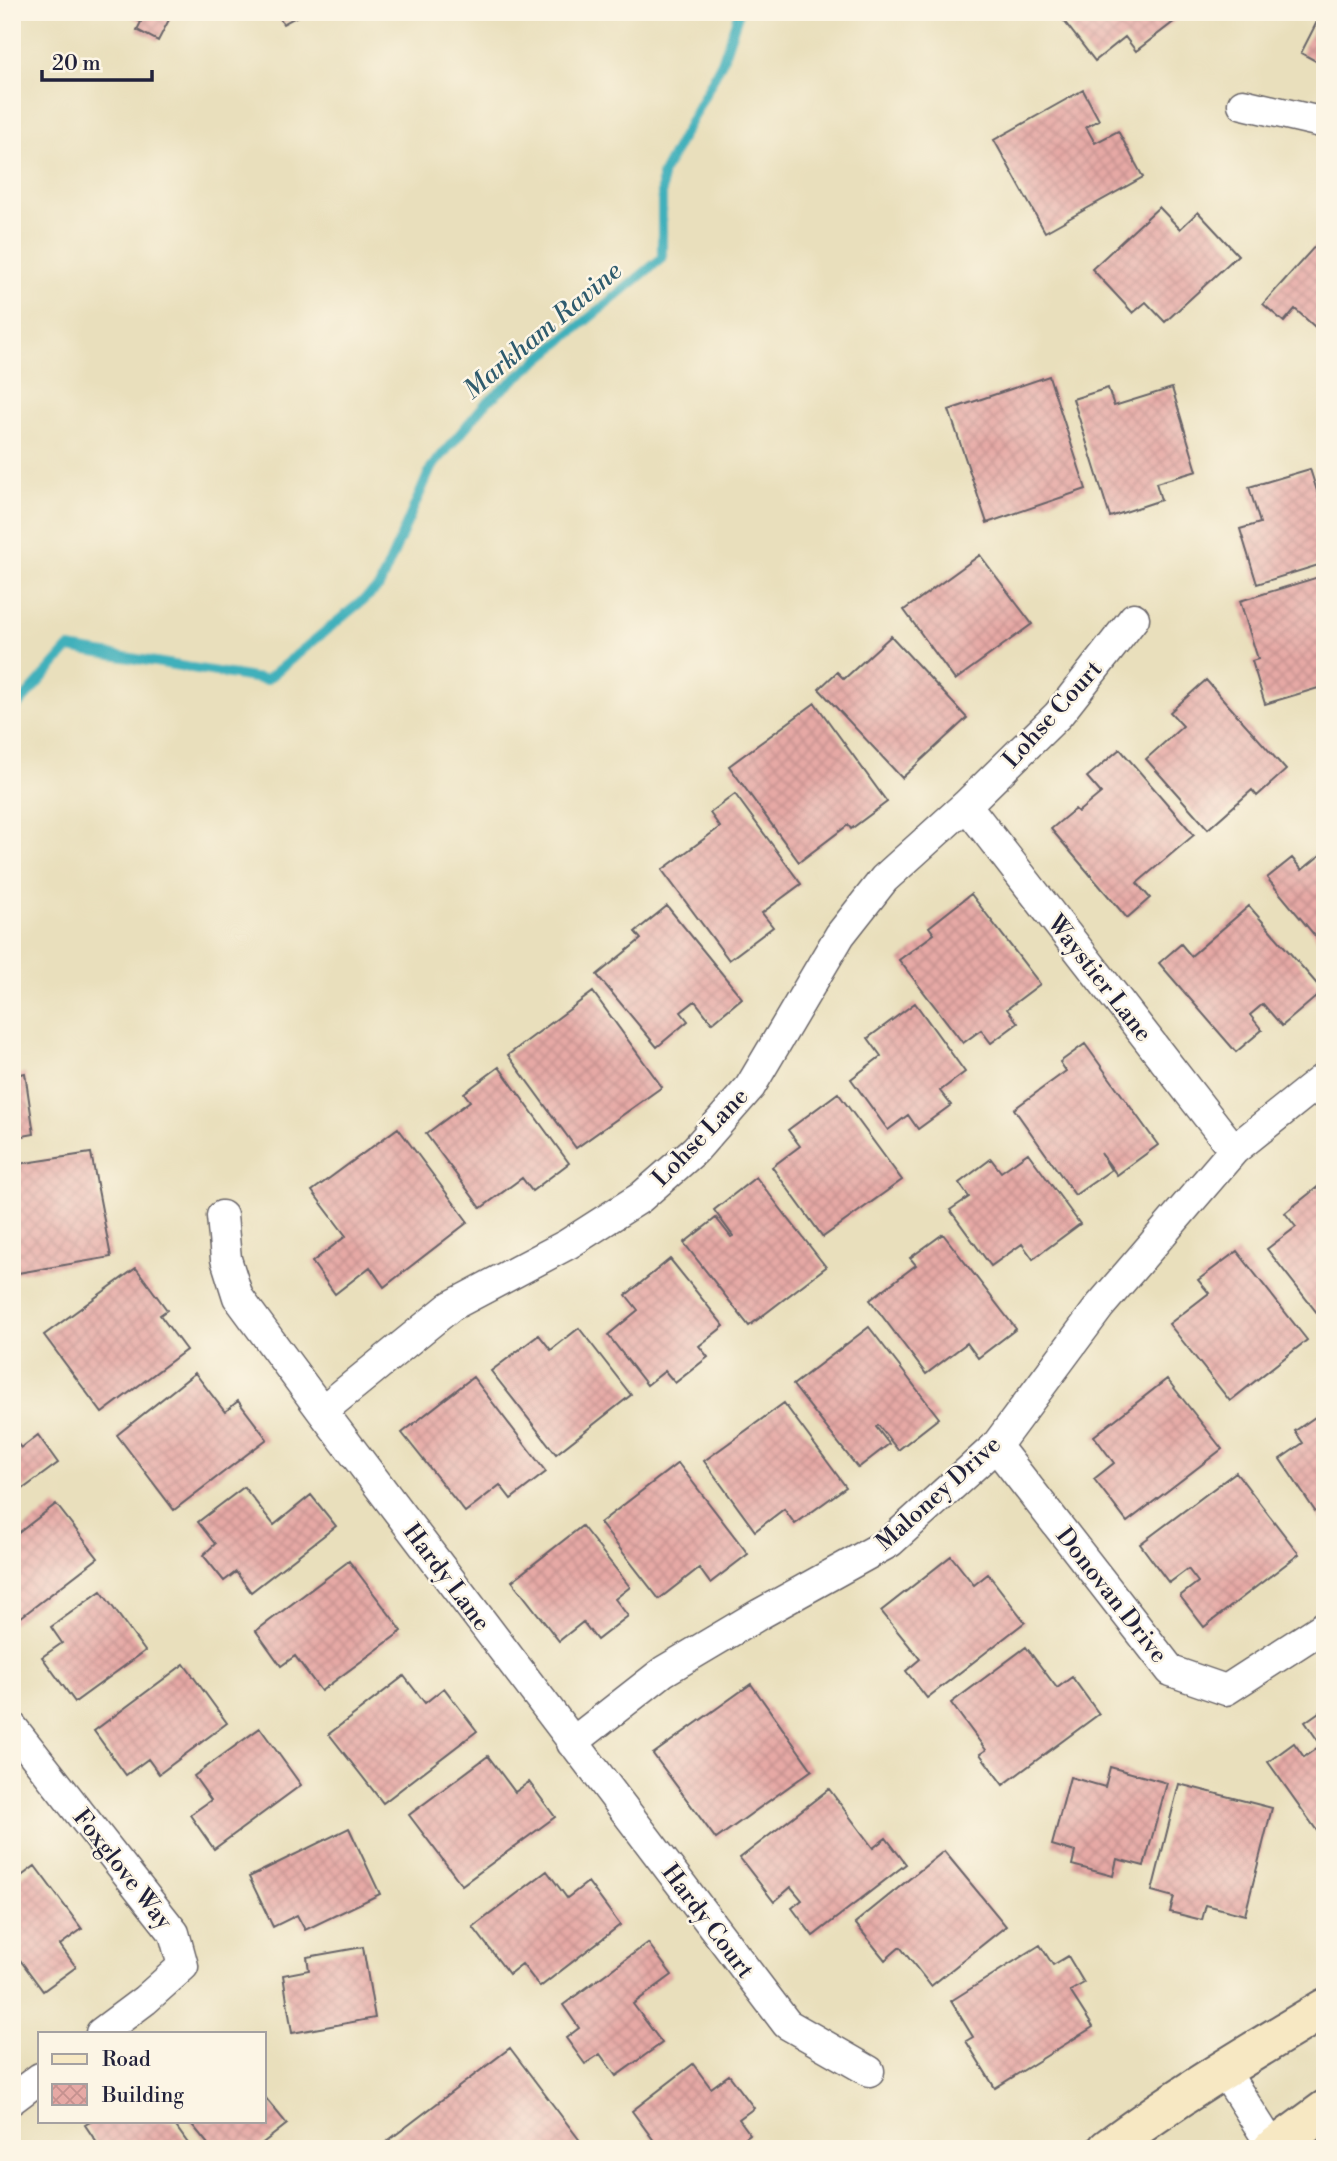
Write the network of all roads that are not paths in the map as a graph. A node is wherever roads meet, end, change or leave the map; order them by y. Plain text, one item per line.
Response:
1 (1243, 104) dead end
2 (1325, 122) edge
3 (1134, 618) dead end
4 (966, 805) junction
5 (1325, 1077) edge
6 (1234, 1150) junction
7 (222, 1216) dead end
8 (322, 1411) junction
9 (996, 1446) junction
10 (1325, 1626) edge
11 (12, 1727) edge
12 (572, 1743) junction
13 (1325, 2008) edge
14 (101, 2032) edge
15 (1223, 2069) junction
16 (869, 2071) dead end
17 (38, 2080) edge
18 (12, 2099) edge
19 (1325, 2109) edge
20 (1107, 2149) edge
21 (1273, 2149) edge

1 - 2 street
3 - 4 street, Lohse Court
4 - 6 street, Waystier Lane
4 - 8 street, Lohse Lane
5 - 6 street, Maloney Drive
6 - 9 street, Maloney Drive
7 - 8 street, Hardy Lane
8 - 12 street, Hardy Lane
9 - 10 street, Donovan Drive
9 - 12 street, Maloney Drive
11 - 14 street, Foxglove Way
12 - 16 street, Hardy Court
13 - 15 main road
15 - 20 main road
15 - 21 street
17 - 18 street
19 - 21 main road

